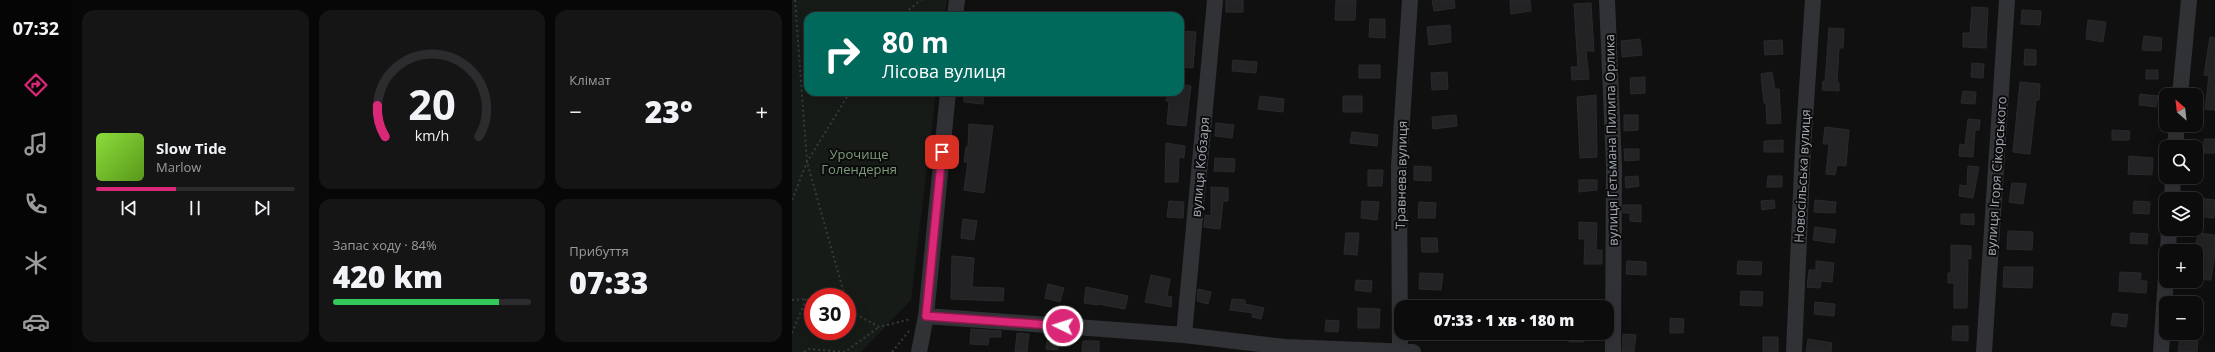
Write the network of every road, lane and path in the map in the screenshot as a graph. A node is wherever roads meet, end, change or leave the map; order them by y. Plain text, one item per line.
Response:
1 (795, 0) edge
2 (921, 0) edge
3 (957, 0) edge
4 (1215, 0) edge
5 (1410, 0) edge
6 (1607, 0) edge
7 (1813, 0) edge
8 (2007, 0) edge
9 (2189, 0) edge
10 (906, 12) edge
11 (956, 12) edge
12 (2181, 88) edge
13 (848, 96) edge
14 (948, 96) edge
15 (807, 162) junction
16 (792, 200) edge
17 (842, 288) edge
18 (2165, 288) edge
19 (804, 299) edge
20 (792, 300) edge
21 (804, 304) edge
22 (856, 314) edge
23 (926, 316) junction
24 (879, 327) junction
25 (792, 334) edge
26 (1184, 335) junction
27 (1407, 351) edge
28 (804, 352) edge
29 (920, 352) edge
30 (1613, 352) edge
31 (1794, 352) edge
32 (1984, 352) edge
33 (2160, 352) edge

1 - 15 path
2 - 10 path
3 - 11 street
4 - 26 street, вулиця Кобзаря
5 - 27 street, Травнева вулиця
6 - 30 street, вулиця Гетьмана Пилипа Орлика
7 - 31 street, Новосільська вулиця
8 - 32 street, вулиця Ігоря Сікорського
9 - 12 street
13 - 15 path
14 - 23 street
15 - 16 path
15 - 17 path
18 - 33 street
19 - 20 path
21 - 25 path
22 - 24 path
23 - 24 path
23 - 26 street
23 - 29 street
24 - 28 path
26 - 27 street

